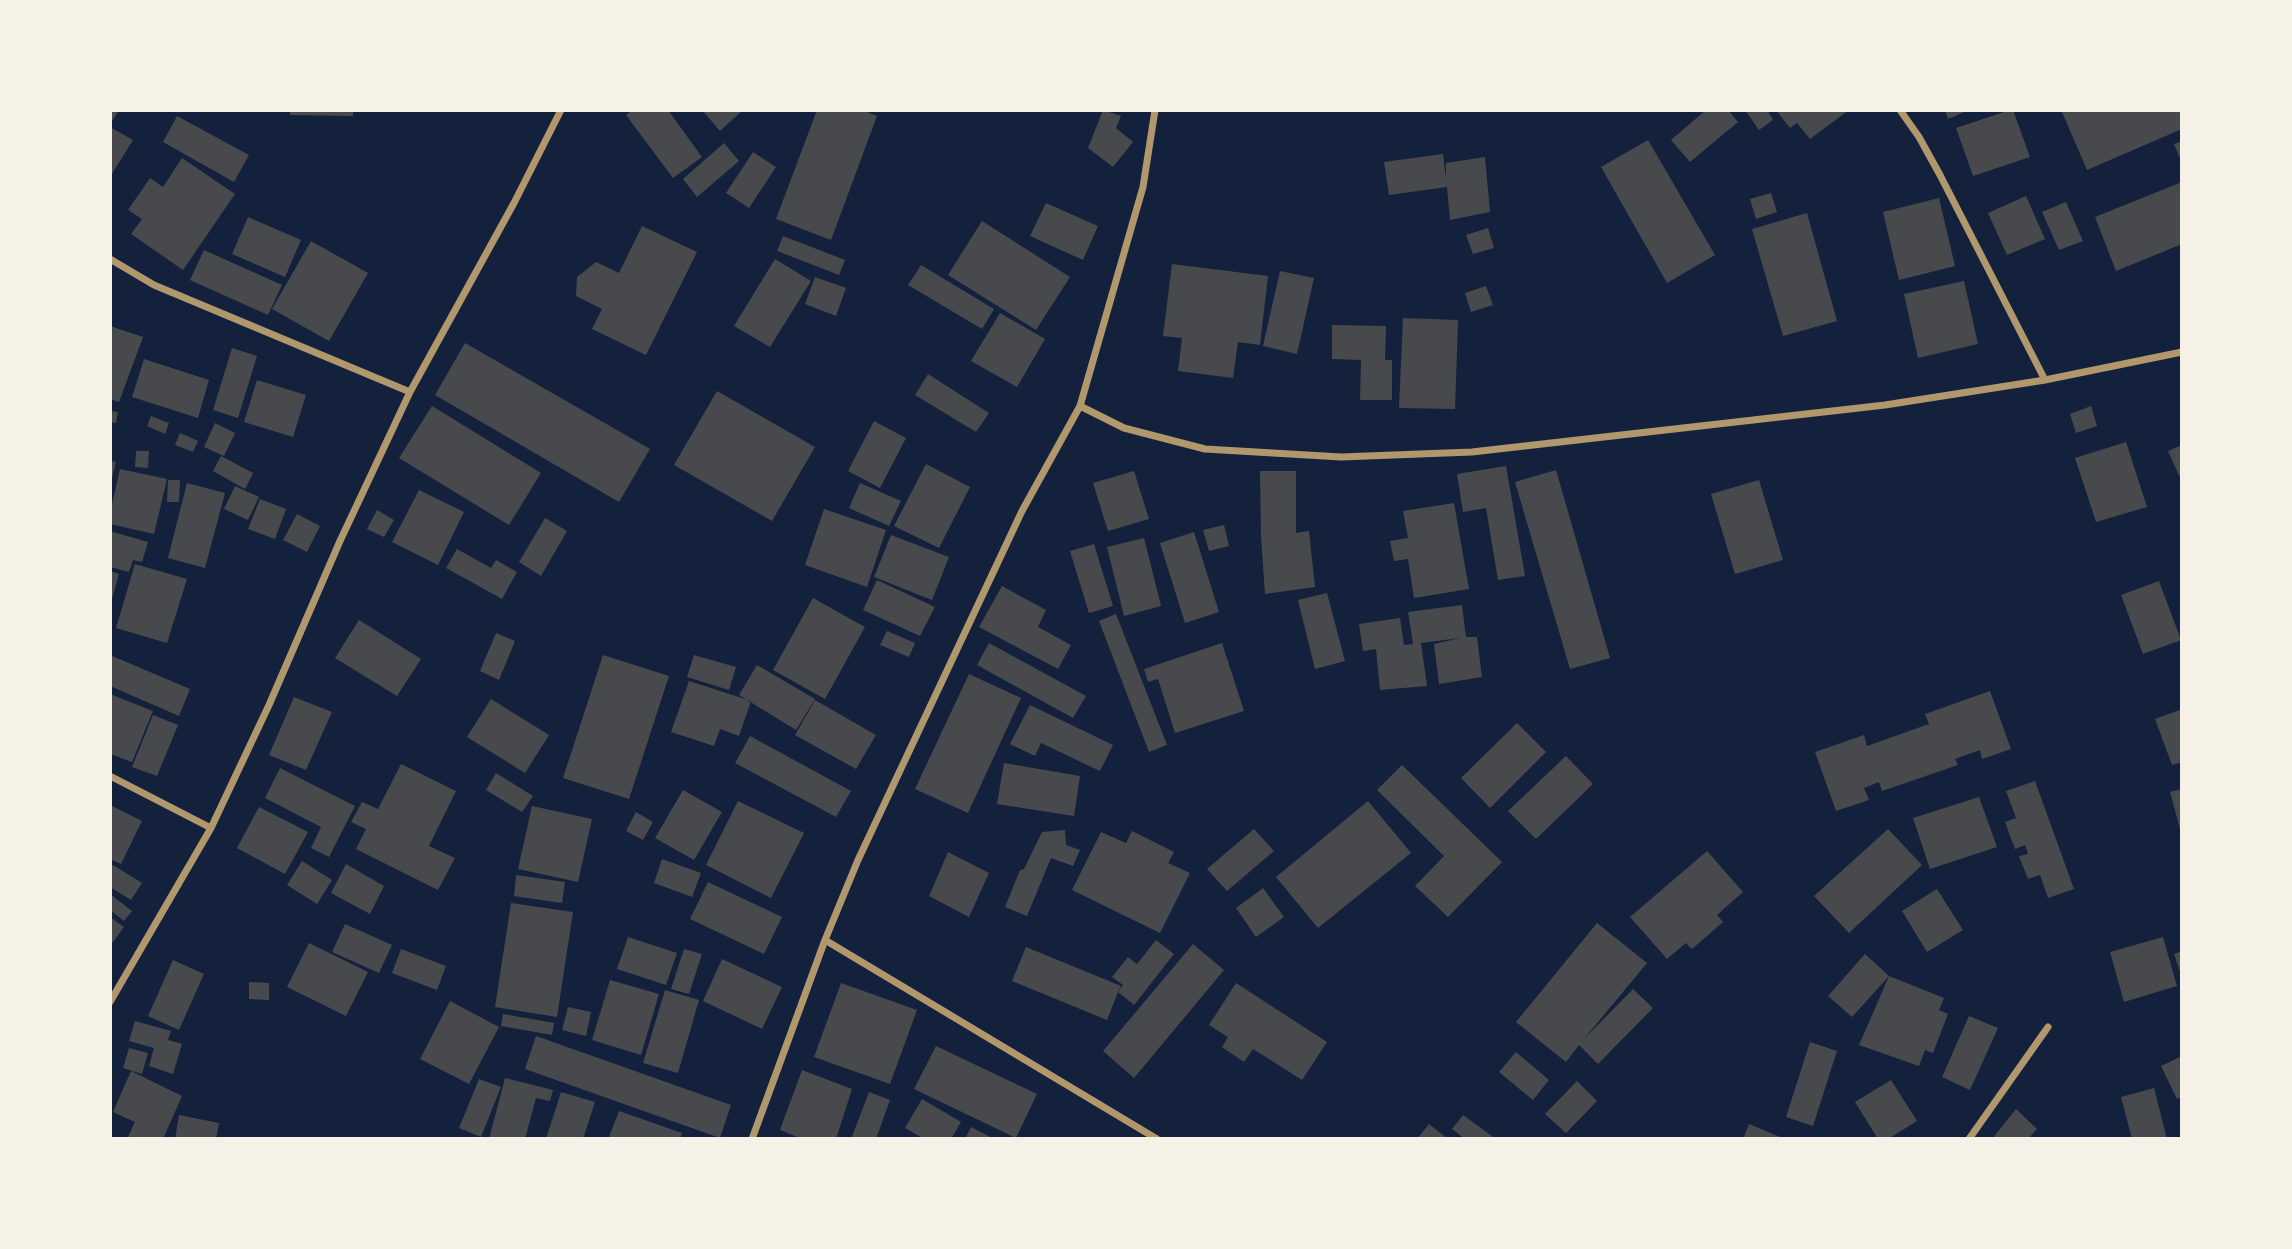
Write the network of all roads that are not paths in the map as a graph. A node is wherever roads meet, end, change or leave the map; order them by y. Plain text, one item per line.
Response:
1 (561, 110) edge
2 (1155, 110) edge
3 (1900, 110) edge
4 (110, 259) edge
5 (2182, 352) edge
6 (2045, 380) junction
7 (410, 392) junction
8 (1080, 406) junction
9 (110, 775) edge
10 (211, 828) junction
11 (825, 940) junction
12 (110, 1002) edge
13 (2048, 1027) dead end
14 (752, 1139) edge
15 (1157, 1139) edge
16 (1969, 1139) edge

1 - 7 street
2 - 8 street
3 - 6 street
4 - 7 street
5 - 6 street
6 - 8 street
7 - 10 street
8 - 11 street
9 - 10 street
10 - 12 street
11 - 14 street
11 - 15 street
13 - 16 street

